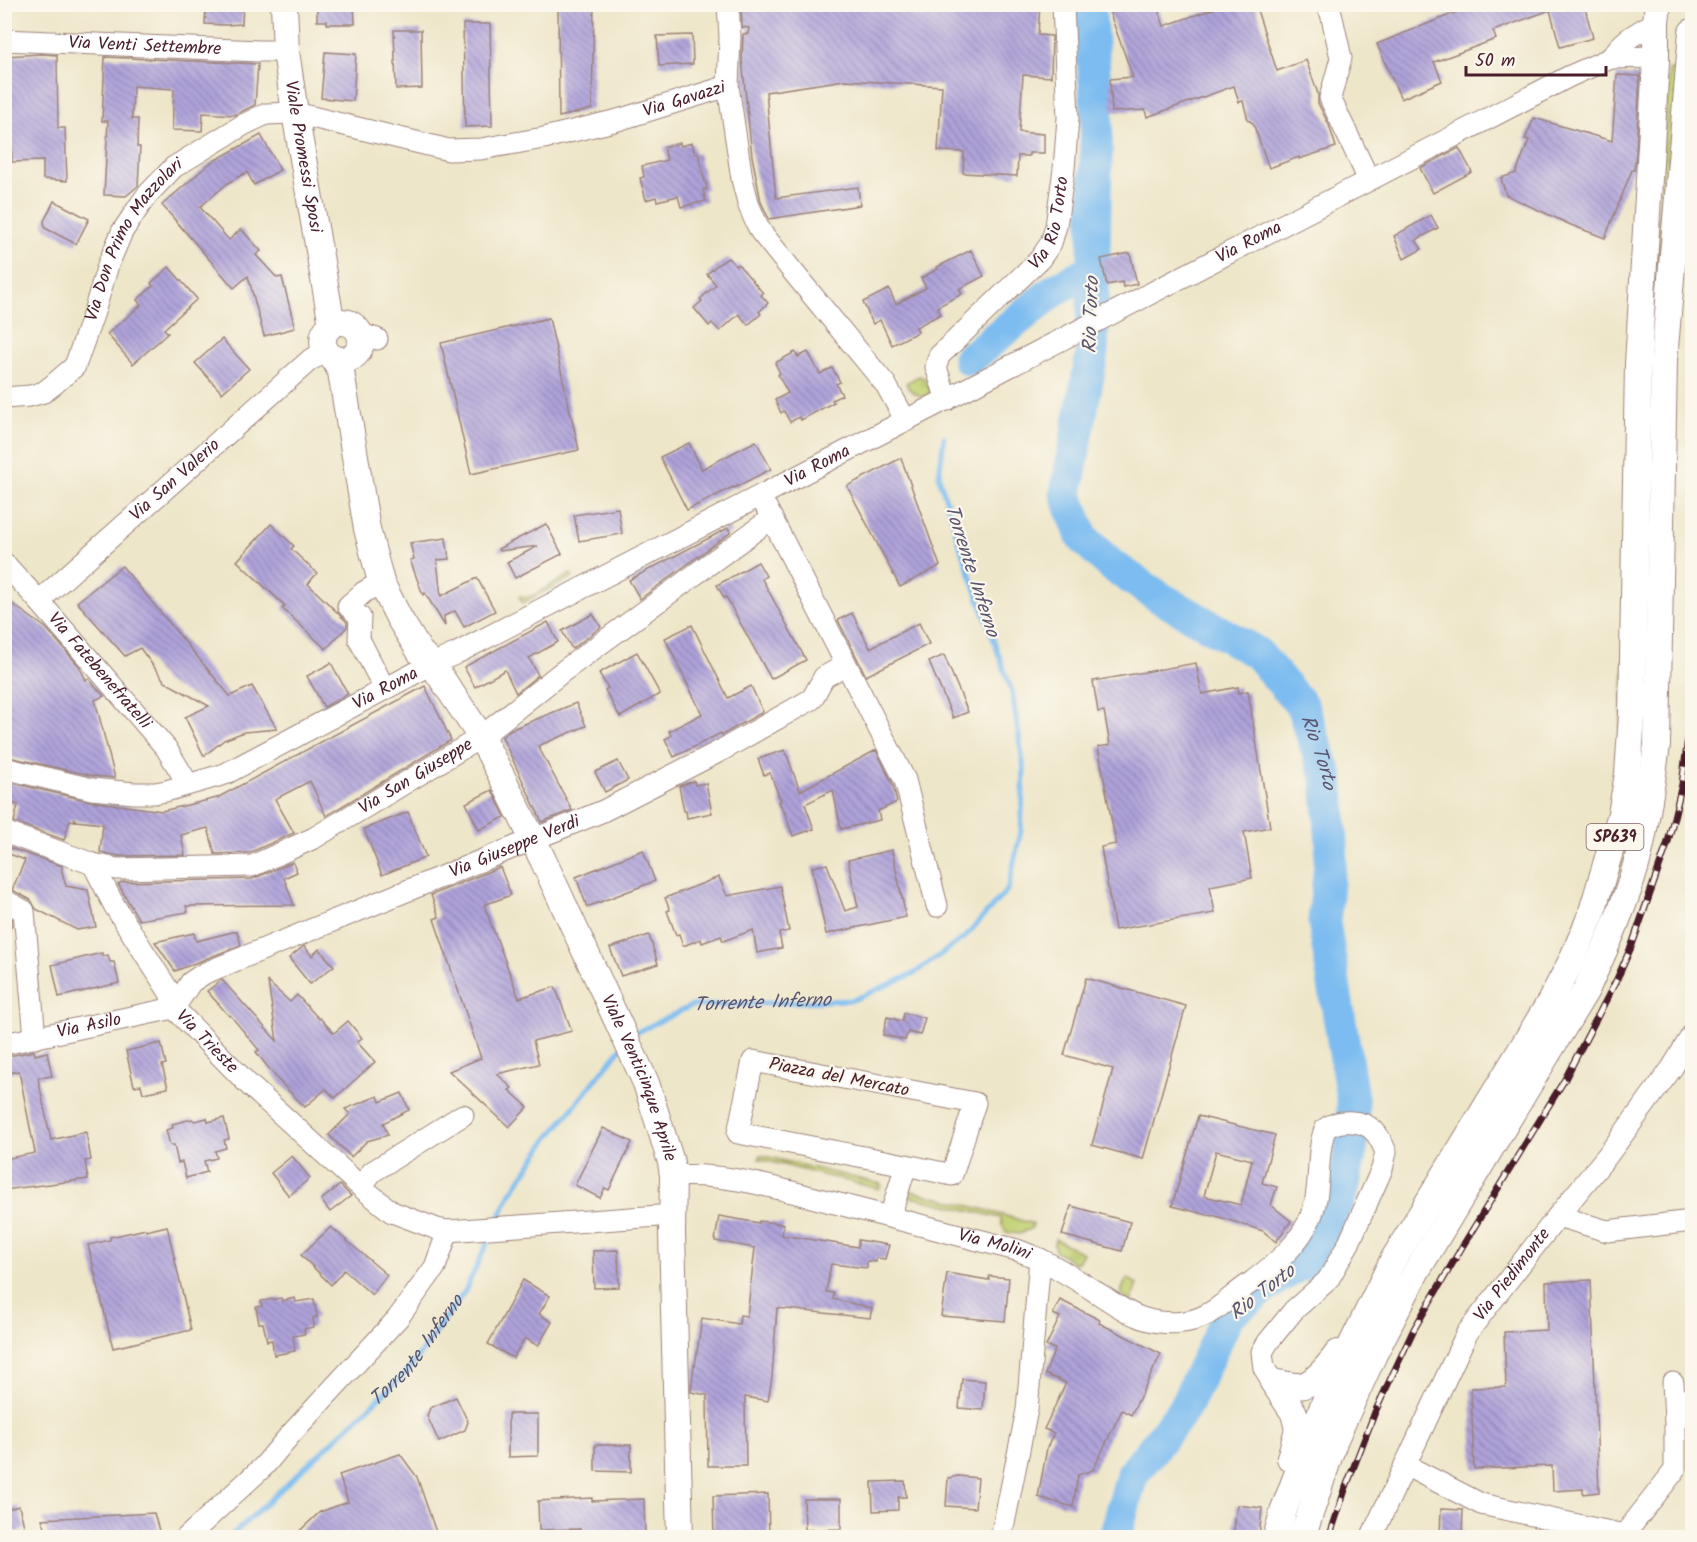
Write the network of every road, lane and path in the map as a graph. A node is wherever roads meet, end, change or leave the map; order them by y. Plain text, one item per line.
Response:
1 (284, 4) edge
2 (728, 4) edge
3 (1063, 4) edge
4 (1326, 4) edge
5 (1657, 13) edge
6 (1692, 32) edge
7 (4, 40) edge
8 (286, 51) junction
9 (1655, 57) junction
10 (1611, 58) junction
11 (1691, 60) junction
12 (728, 86) junction
13 (295, 113) junction
14 (1369, 180) junction
15 (337, 344) junction
16 (4, 398) edge
17 (947, 400) junction
18 (906, 421) junction
19 (760, 496) junction
20 (772, 518) junction
21 (4, 563) edge
22 (381, 582) junction
23 (39, 601) junction
24 (432, 664) junction
25 (846, 665) junction
26 (379, 678) dead end
27 (481, 737) junction
28 (4, 768) edge
29 (188, 784) junction
30 (4, 832) edge
31 (534, 841) junction
32 (93, 864) junction
33 (4, 900) edge
34 (937, 906) dead end
35 (174, 1008) junction
36 (1692, 1035) edge
37 (35, 1038) junction
38 (4, 1044) edge
39 (463, 1115) dead end
40 (906, 1166) junction
41 (673, 1176) junction
42 (361, 1187) junction
43 (673, 1215) junction
44 (1558, 1216) junction
45 (890, 1217) junction
46 (1692, 1221) edge
47 (457, 1231) junction
48 (1040, 1259) junction
49 (1362, 1322) junction
50 (1273, 1382) junction
51 (1673, 1383) dead end
52 (1692, 1398) edge
53 (1675, 1420) junction
54 (1405, 1466) junction
55 (1284, 1509) junction
56 (186, 1538) edge
57 (680, 1538) edge
58 (1001, 1538) edge
59 (1276, 1538) edge
60 (1302, 1538) edge
61 (1371, 1538) edge

1 - 8 main road, Viale Promessi Sposi
2 - 12 street
3 - 17 street, Via Rio Torto
4 - 14 street
5 - 9 main road, SP639
5 - 10 street, Via Roma
6 - 11 main road, SP639
7 - 8 street, Via Venti Settembre
8 - 13 main road, Viale Promessi Sposi
9 - 10 street, Via Roma
9 - 11 main road
9 - 49 main road, SP639
10 - 14 street, Via Roma
11 - 60 main road, SP639
12 - 13 street, Via Gavazzi
12 - 18 street, Via Gavazzi
13 - 15 main road, Viale Promessi Sposi
13 - 16 street, Via Don Primo Mazzolari
14 - 17 street, Via Roma
15 - 22 main road, Viale Promessi Sposi
15 - 23 street, Via San Valerio
17 - 18 street, Via Roma
18 - 19 street, Via Roma
19 - 20 street
19 - 24 street, Via Roma
20 - 25 street
20 - 27 street, Via San Giuseppe
21 - 23 street, Via Fatebenefratelli
22 - 24 main road, Viale Promessi Sposi
22 - 26 street
23 - 29 street, Via Fatebenefratelli
24 - 27 main road, Viale Venticinque Aprile
24 - 29 street, Via Roma
25 - 31 street, Via Giuseppe Verdi
25 - 34 street
27 - 31 main road, Viale Venticinque Aprile
27 - 32 street, Via San Giuseppe
28 - 29 street, Via Roma
30 - 32 street, Via San Giuseppe
31 - 35 street, Via Giuseppe Verdi
31 - 41 main road, Viale Venticinque Aprile
32 - 35 street, Via Trieste
33 - 37 street
35 - 37 street, Via Asilo
35 - 42 street, Via Trieste
36 - 44 street, Via Piedimonte
37 - 38 street, Via Asilo
39 - 42 street
40 - 40 street, Piazza del Mercato
40 - 45 street
41 - 43 main road, Viale Venticinque Aprile
41 - 45 street, Via Molini
42 - 47 street, Via Trieste
43 - 47 street
43 - 57 main road, Viale Venticinque Aprile
44 - 46 street
44 - 54 street, Via Piedimonte
45 - 48 street, Via Molini
47 - 56 street
48 - 50 street
48 - 58 street, Via Molini
49 - 50 main road
49 - 55 main road, SP639
50 - 55 main road
51 - 53 street
52 - 53 street
53 - 54 street
54 - 61 street, Via Piedimonte
55 - 59 main road, SP639

